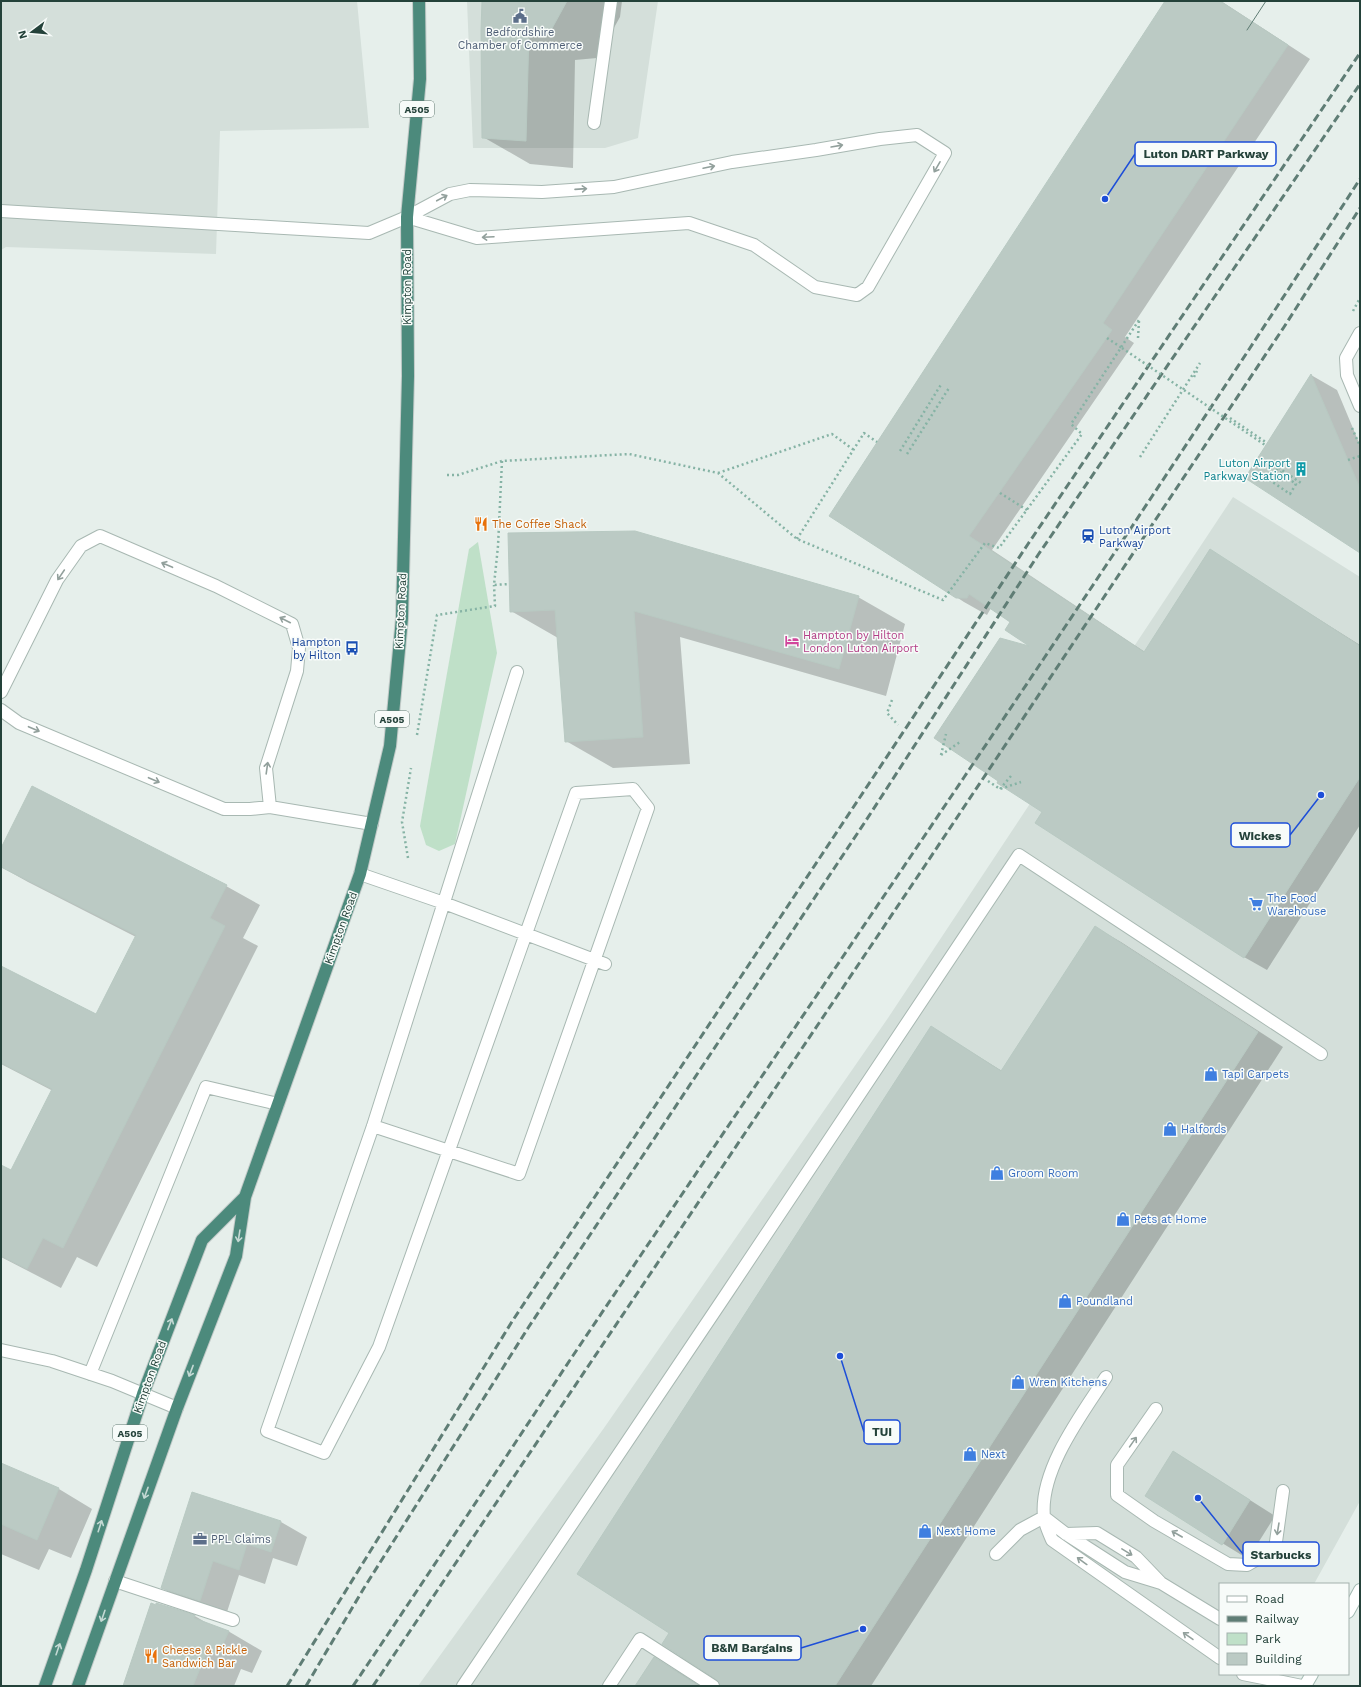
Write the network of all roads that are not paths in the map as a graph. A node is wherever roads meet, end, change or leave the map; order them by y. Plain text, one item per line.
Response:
1 (419, 1) edge
2 (611, 1) edge
3 (594, 123) dead end
4 (1, 211) edge
5 (407, 217) junction
6 (1360, 333) edge
7 (1360, 406) edge
8 (517, 672) dead end
9 (1, 692) edge
10 (1, 710) edge
11 (270, 807) junction
12 (372, 824) junction
13 (360, 874) junction
14 (444, 903) junction
15 (525, 935) junction
16 (600, 963) junction
17 (1321, 1054) dead end
18 (278, 1104) junction
19 (373, 1126) junction
20 (448, 1150) junction
21 (245, 1198) junction
22 (1, 1350) edge
23 (90, 1374) junction
24 (1106, 1377) dead end
25 (143, 1394) junction
26 (177, 1408) junction
27 (1156, 1409) dead end
28 (1283, 1490) dead end
29 (1044, 1517) junction
30 (1066, 1534) junction
31 (996, 1554) dead end
32 (115, 1581) junction
33 (1161, 1583) junction
34 (1360, 1590) edge
35 (1349, 1610) edge
36 (1219, 1618) edge
37 (233, 1620) dead end
38 (1219, 1657) edge
39 (1248, 1675) edge
40 (1293, 1675) edge
41 (1311, 1675) edge
42 (45, 1686) edge
43 (78, 1686) edge
44 (463, 1686) edge
45 (609, 1686) edge
46 (712, 1686) edge
47 (1304, 1686) edge

1 - 5 highway, Kimpton Road / A505
2 - 3 main road
4 - 5 main road
5 -> 5 main road
5 - 12 highway, Kimpton Road / A505
6 - 7 main road
8 - 14 main road
11 -> 9 main road
10 -> 11 main road
11 - 12 main road
12 - 13 highway, Kimpton Road / A505
13 - 14 main road
13 - 18 highway, Kimpton Road / A505
14 - 15 main road
14 - 19 main road
15 - 16 main road
15 - 16 main road
15 - 20 main road
16 - 20 main road
17 - 44 main road
18 - 21 highway, Kimpton Road / A505
18 - 23 main road
19 - 20 main road
19 - 20 main road
25 -> 21 highway, Kimpton Road / A505
21 -> 26 highway, Kimpton Road / A505
22 - 23 main road
23 - 25 main road
24 - 29 main road
25 - 26 main road
42 -> 25 highway, Kimpton Road / A505
26 -> 32 highway, Kimpton Road / A505
28 -> 27 main road
29 - 30 main road
29 - 31 main road
38 -> 29 main road
30 - 33 main road
30 -> 33 main road
32 - 37 main road
32 -> 43 highway, Kimpton Road / A505
33 - 36 main road
34 - 35 main road
39 - 47 main road
40 - 47 main road
41 - 47 main road
45 - 46 main road

